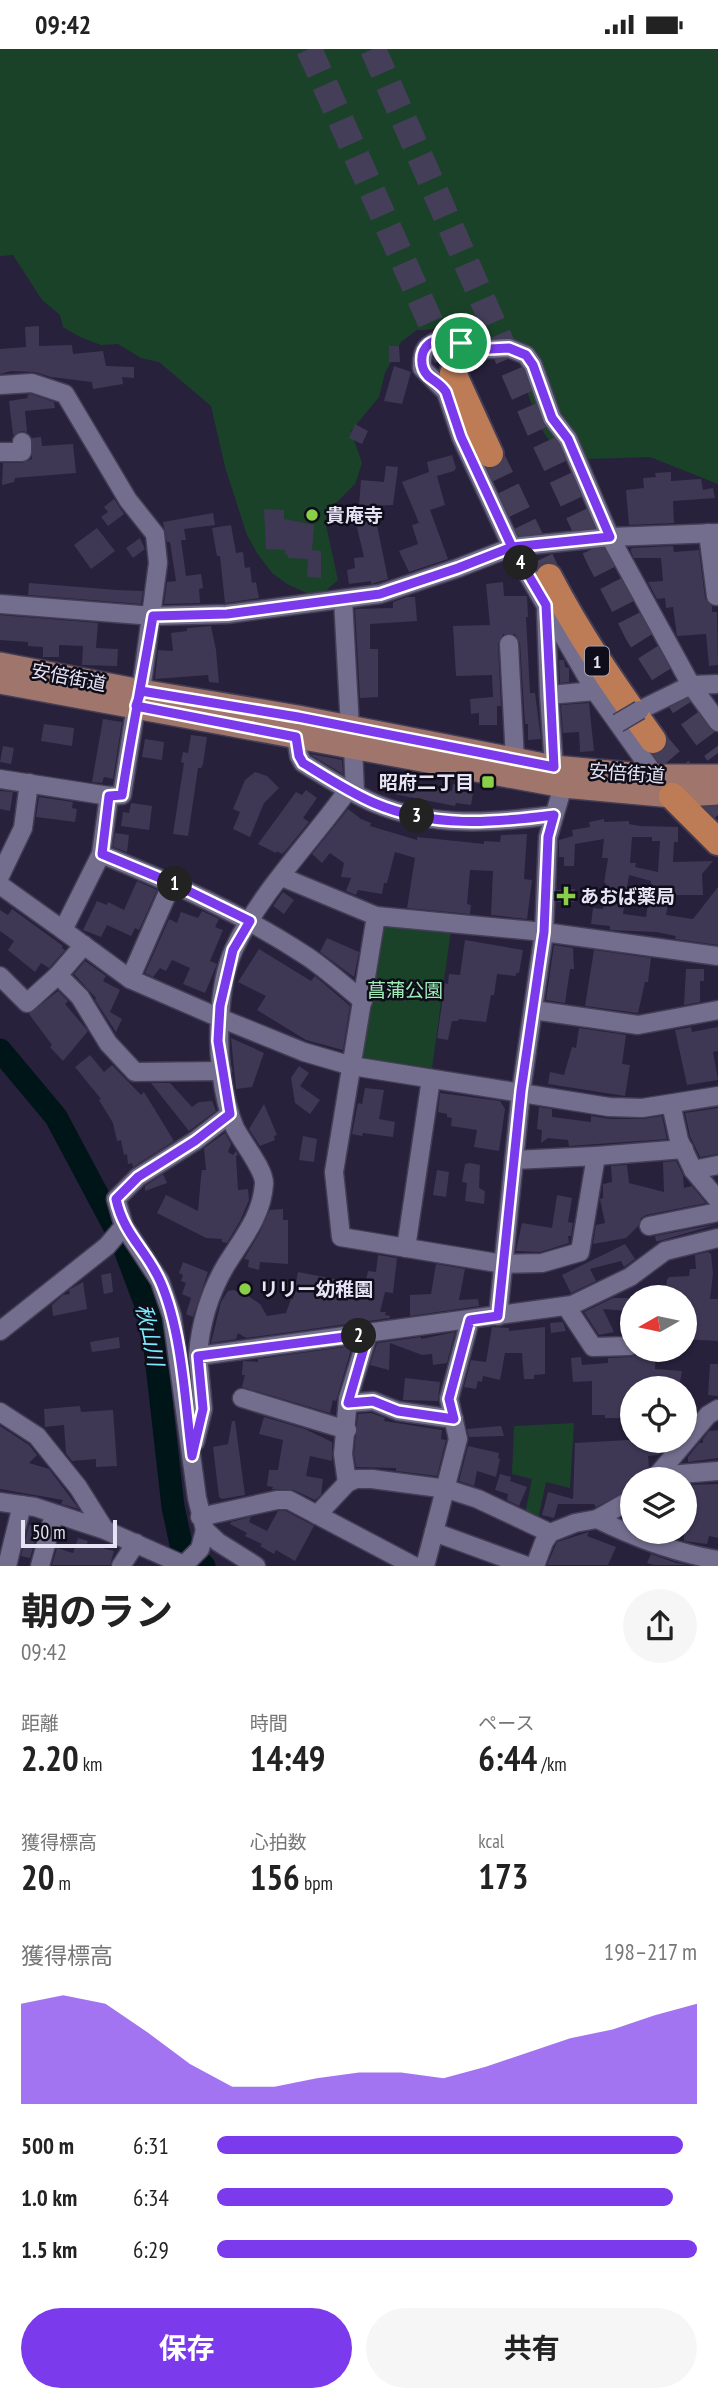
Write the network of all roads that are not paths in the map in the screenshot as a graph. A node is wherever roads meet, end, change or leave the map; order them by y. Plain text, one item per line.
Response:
1 (453, 373) tunnel mouth
2 (0, 385) edge
3 (22, 442) dead end
4 (0, 452) edge
5 (490, 454) tunnel mouth
6 (713, 533) edge
7 (610, 537) junction
8 (512, 547) junction
9 (549, 576) tunnel mouth
10 (716, 596) dead end
11 (343, 599) junction
12 (0, 604) edge
13 (546, 605) junction
14 (153, 616) junction
15 (509, 644) dead end
16 (0, 664) edge
17 (0, 682) edge
18 (718, 684) edge
19 (691, 685) junction
20 (595, 691) junction
21 (549, 695) junction
22 (138, 698) junction
23 (718, 722) edge
24 (618, 723) junction
25 (296, 737) junction
26 (352, 738) junction
27 (653, 740) tunnel mouth
28 (514, 760) junction
29 (654, 776) junction
30 (718, 776) edge
31 (559, 777) junction
32 (0, 779) edge
33 (29, 783) junction
34 (351, 792) junction
35 (718, 793) edge
36 (109, 796) junction
37 (672, 796) junction
38 (554, 815) junction
39 (718, 842) edge
40 (102, 854) junction
41 (0, 876) edge
42 (282, 877) junction
43 (172, 883) junction
44 (0, 885) edge
45 (376, 916) junction
46 (250, 921) junction
47 (63, 930) junction
48 (544, 932) junction
49 (84, 945) junction
50 (718, 956) edge
51 (58, 975) junction
52 (0, 976) edge
53 (130, 979) junction
54 (363, 1001) junction
55 (533, 1010) junction
56 (718, 1010) edge
57 (220, 1018) junction
58 (352, 1066) junction
59 (222, 1071) junction
60 (431, 1079) junction
61 (521, 1091) junction
62 (718, 1096) edge
63 (671, 1104) junction
64 (230, 1114) junction
65 (684, 1149) junction
66 (596, 1156) junction
67 (514, 1160) junction
68 (718, 1165) edge
69 (693, 1170) junction
70 (718, 1200) edge
71 (718, 1212) edge
72 (124, 1226) junction
73 (649, 1226) dead end
74 (718, 1238) edge
75 (406, 1248) junction
76 (503, 1264) junction
77 (566, 1306) junction
78 (498, 1316) junction
79 (470, 1320) junction
80 (0, 1331) edge
81 (368, 1334) junction
82 (620, 1346) edge
83 (198, 1356) junction
84 (242, 1398) dead end
85 (348, 1403) junction
86 (718, 1409) edge
87 (0, 1412) edge
88 (454, 1419) junction
89 (346, 1430) junction
90 (192, 1456) junction
91 (664, 1467) edge
92 (718, 1471) edge
93 (697, 1473) edge
94 (347, 1483) junction
95 (447, 1489) junction
96 (0, 1502) edge
97 (22, 1506) junction
98 (620, 1506) edge
99 (54, 1514) junction
100 (317, 1515) junction
101 (597, 1519) junction
102 (203, 1523) junction
103 (105, 1530) junction
104 (434, 1532) junction
105 (550, 1533) junction
106 (136, 1543) junction
107 (685, 1560) edge
108 (718, 1560) edge
109 (186, 1565) edge
110 (8, 1566) edge
111 (40, 1566) edge
112 (121, 1566) edge
113 (256, 1566) edge
114 (414, 1566) edge
115 (425, 1566) edge
116 (527, 1566) edge
117 (535, 1566) edge

1 - 5 highway
2 - 14 street
3 - 4 street
6 - 7 street
6 - 10 street
7 - 8 street
7 - 8 street
7 - 19 street
8 - 11 street
8 - 13 street
9 - 27 highway, 1
11 - 14 street
11 - 26 street
12 - 14 street
13 - 20 street
13 - 21 street
14 - 22 street
15 - 28 street
16 - 22 main road, 安倍街道
17 - 22 main road, 安倍街道
18 - 19 street
19 - 23 street
19 - 24 street, bridge
20 - 21 street
20 - 24 street
21 - 31 street
22 - 25 main road, 安倍街道
22 - 26 main road, 安倍街道
22 - 36 street
24 - 29 street
25 - 26 main road, 安倍街道
25 - 34 street
26 - 28 main road, 安倍街道
26 - 31 main road, 安倍街道
26 - 34 street
28 - 31 main road, 安倍街道
29 - 30 main road, 安倍街道
29 - 31 main road, 安倍街道
29 - 37 street
31 - 37 main road, 安倍街道
31 - 38 street
32 - 33 street
33 - 36 street
33 - 41 street
34 - 38 street
34 - 42 street
35 - 37 main road, 安倍街道
36 - 40 street
37 - 39 highway
38 - 48 street
40 - 43 street
40 - 47 street
42 - 45 street
42 - 46 street
43 - 46 street
43 - 53 street
44 - 47 street
45 - 48 street
45 - 54 street
46 - 54 street
46 - 57 street
47 - 49 street
48 - 50 street
48 - 55 street
49 - 51 street
49 - 53 street
51 - 52 street
51 - 59 street
53 - 57 street
54 - 58 street
55 - 56 street
55 - 61 street
57 - 58 street
57 - 59 street
58 - 60 street
58 - 75 street
59 - 64 street
60 - 61 street
60 - 75 street
61 - 63 street
61 - 67 street
62 - 63 street
63 - 65 street
64 - 72 street
64 - 83 street
65 - 66 street
65 - 69 street
66 - 67 street
66 - 76 street
67 - 76 street
68 - 69 street
69 - 70 street
71 - 73 street
72 - 80 street
72 - 90 street
74 - 77 street
75 - 76 street
76 - 78 street
77 - 78 street
77 - 82 street
78 - 79 street
79 - 81 street
79 - 88 street
81 - 83 street
81 - 85 street
83 - 90 street
84 - 89 street
85 - 88 street
85 - 89 street
86 - 91 street
87 - 103 street
88 - 95 street
89 - 94 street
90 - 102 street
92 - 93 street
94 - 95 street
94 - 100 street
95 - 104 street
95 - 105 street
96 - 97 street
97 - 99 street
97 - 110 street
98 - 101 street
99 - 103 street
99 - 111 street
100 - 102 street
100 - 114 street
101 - 105 street
101 - 107 street
102 - 109 street
102 - 113 street
103 - 106 street
104 - 115 street
104 - 116 street
105 - 117 street
106 - 109 street
106 - 112 street
107 - 108 street

